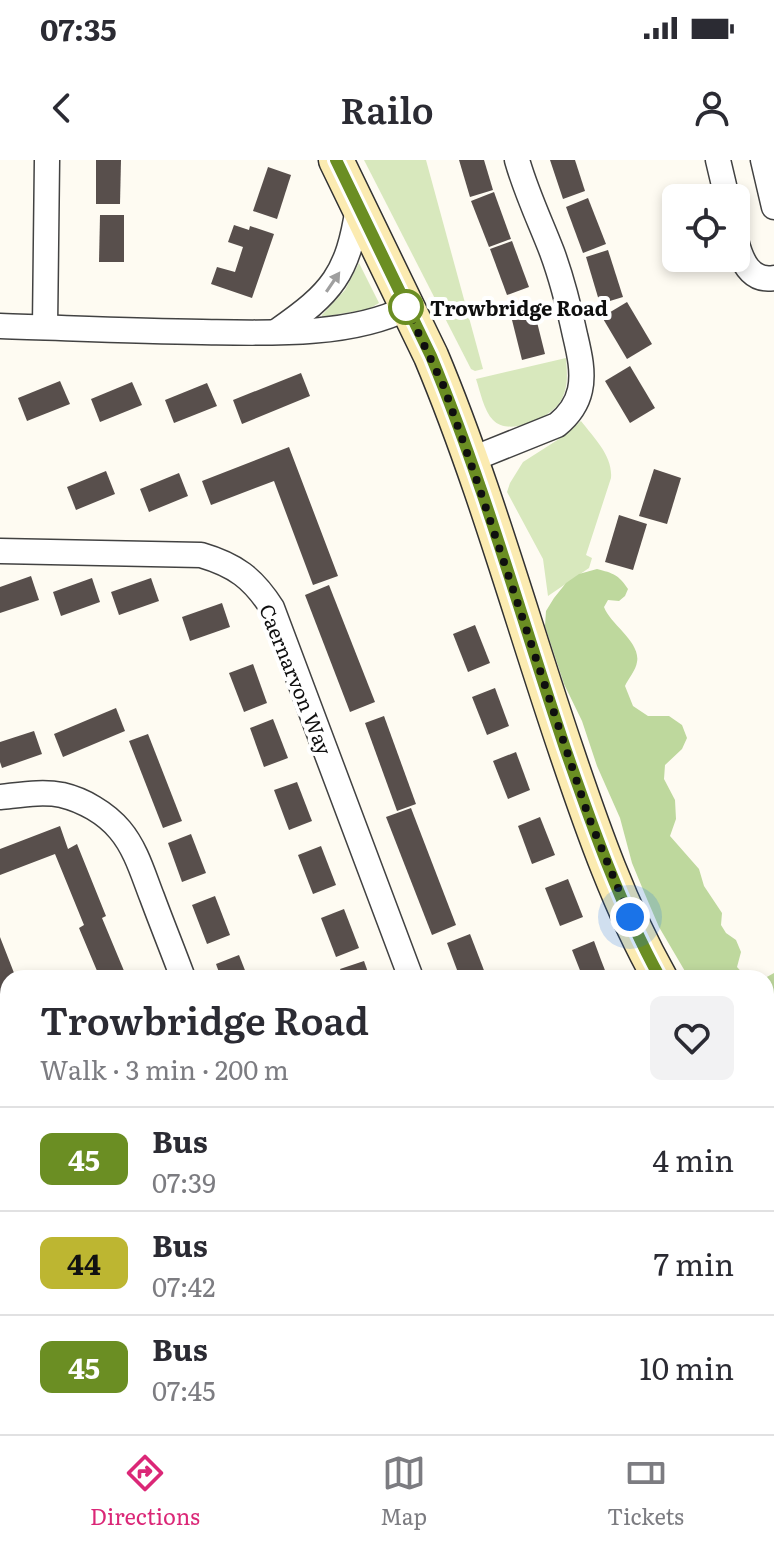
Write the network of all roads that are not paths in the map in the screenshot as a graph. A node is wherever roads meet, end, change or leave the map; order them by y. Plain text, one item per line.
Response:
1 (47, 160) edge
2 (336, 160) edge
3 (517, 160) edge
4 (718, 160) edge
5 (763, 160) edge
6 (724, 184) edge
7 (358, 207) junction
8 (774, 207) edge
9 (750, 271) edge
10 (774, 278) edge
11 (407, 308) junction
12 (0, 326) edge
13 (45, 327) junction
14 (275, 332) junction
15 (470, 460) junction
16 (0, 551) edge
17 (0, 797) edge
18 (180, 970) edge
19 (408, 970) edge
20 (656, 970) edge

1 - 13 street
2 - 7 street
3 - 15 street
4 - 6 street
5 - 8 street
7 - 11 street
14 -> 7 street
9 - 10 street
11 - 14 street
11 - 15 street
12 - 13 street
13 - 14 street
15 - 20 street
16 - 19 street, Caernarvon Way
17 - 18 street

